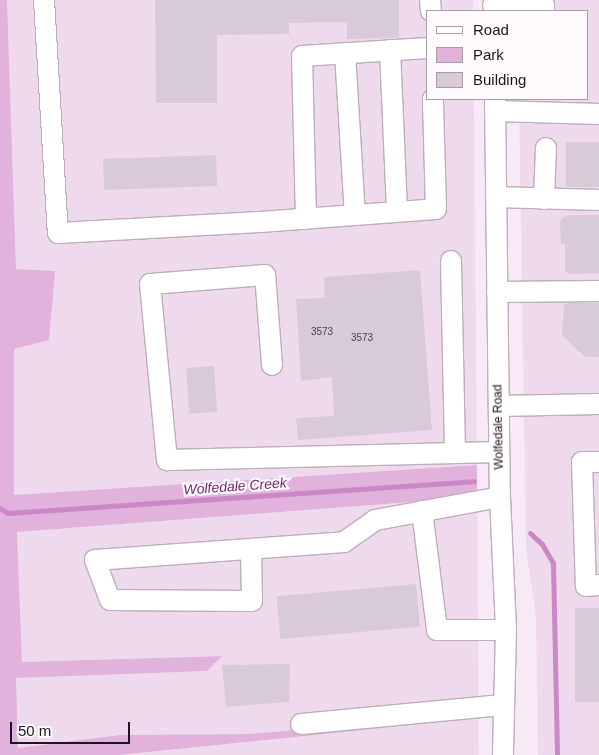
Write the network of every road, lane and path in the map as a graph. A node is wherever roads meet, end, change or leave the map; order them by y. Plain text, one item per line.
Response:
1 (44, 0) edge
2 (493, 5) edge
3 (544, 10) edge
4 (426, 48) edge
5 (390, 50) junction
6 (345, 53) junction
7 (433, 100) edge
8 (495, 105) edge
9 (547, 106) edge
10 (599, 114) edge
11 (546, 148) dead end
12 (496, 197) junction
13 (544, 198) junction
14 (599, 200) edge
15 (397, 212) junction
16 (355, 215) junction
17 (306, 219) junction
18 (451, 261) dead end
19 (497, 292) junction
20 (599, 292) edge
21 (272, 365) dead end
22 (599, 404) edge
23 (499, 406) junction
24 (455, 452) junction
25 (499, 452) junction
26 (599, 462) edge
27 (500, 497) junction
28 (422, 511) junction
29 (251, 549) junction
30 (599, 585) edge
31 (506, 630) junction
32 (503, 705) junction
33 (300, 724) dead end
34 (503, 755) edge

1 - 17 street
2 - 3 street
4 - 5 street
5 - 6 street
5 - 15 street
6 - 16 street
6 - 17 street
7 - 15 street
8 - 9 street
8 - 12 street, Wolfedale Road
9 - 10 street
11 - 13 street
12 - 13 street
12 - 19 street, Wolfedale Road
13 - 14 street
15 - 16 street
16 - 17 street
18 - 24 street
19 - 20 street
19 - 23 street, Wolfedale Road
21 - 24 street
22 - 23 street
23 - 25 street, Wolfedale Road
24 - 25 street
25 - 27 street, Wolfedale Road
26 - 30 street
27 - 28 street
27 - 31 street, Wolfedale Road
28 - 29 street
28 - 31 street
29 - 29 street
31 - 32 street, Wolfedale Road
32 - 33 street
32 - 34 street, Wolfedale Road

